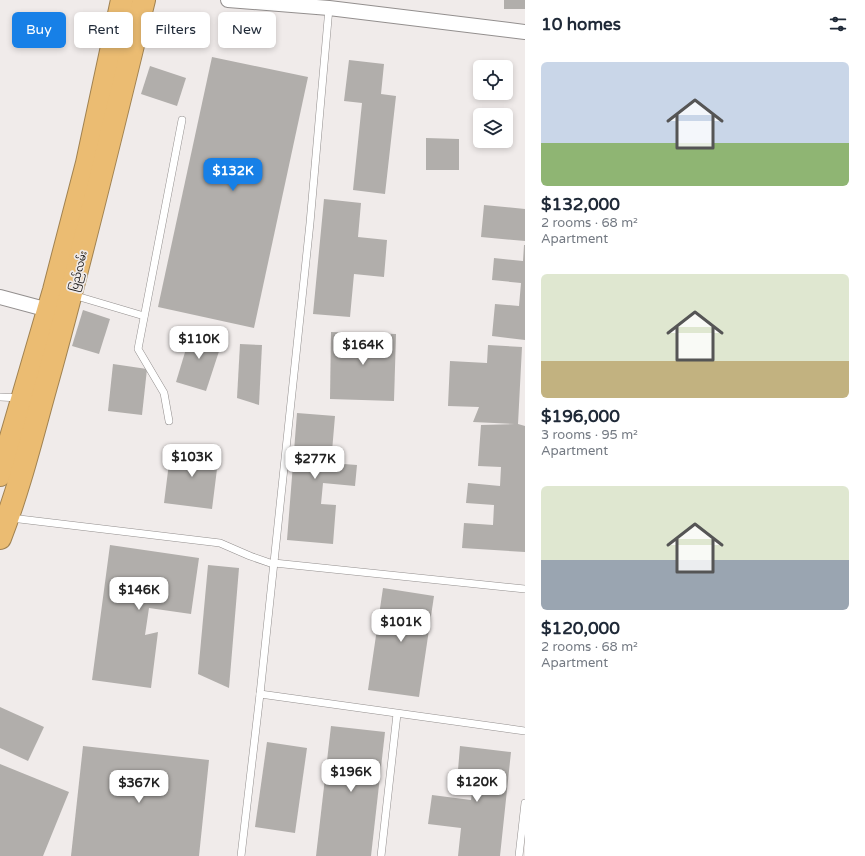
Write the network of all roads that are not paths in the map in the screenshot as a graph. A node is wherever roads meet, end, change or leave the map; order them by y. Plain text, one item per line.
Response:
1 (122, 0) edge
2 (144, 0) edge
3 (228, 0) edge
4 (310, 3) edge
5 (329, 8) junction
6 (525, 32) edge
7 (182, 120) dead end
8 (63, 292) junction
9 (0, 297) edge
10 (57, 313) junction
11 (144, 316) junction
12 (0, 397) edge
13 (31, 401) junction
14 (169, 420) dead end
15 (0, 475) edge
16 (4, 517) edge
17 (0, 538) edge
18 (274, 563) junction
19 (525, 589) edge
20 (260, 694) junction
21 (397, 714) junction
22 (525, 731) edge
23 (525, 803) edge
24 (241, 856) edge
25 (381, 856) edge
26 (519, 856) edge

1 - 8 highway, ပြည်လမ်း
2 - 8 highway, ပြည်လမ်း
3 - 4 street
4 - 5 street
5 - 6 street
5 - 18 lane
7 - 11 lane
8 - 10 highway, ပြည်လမ်း
8 - 11 lane
9 - 10 street
10 - 13 highway, ပြည်လမ်း
11 - 14 lane
12 - 13 lane
13 - 15 highway, ပြည်လမ်း
13 - 16 highway, ပြည်လမ်း
16 - 17 highway, ပြည်လမ်း
16 - 18 lane
18 - 19 lane
18 - 20 lane
20 - 21 lane
20 - 24 lane
21 - 22 lane
21 - 25 lane
23 - 26 lane

